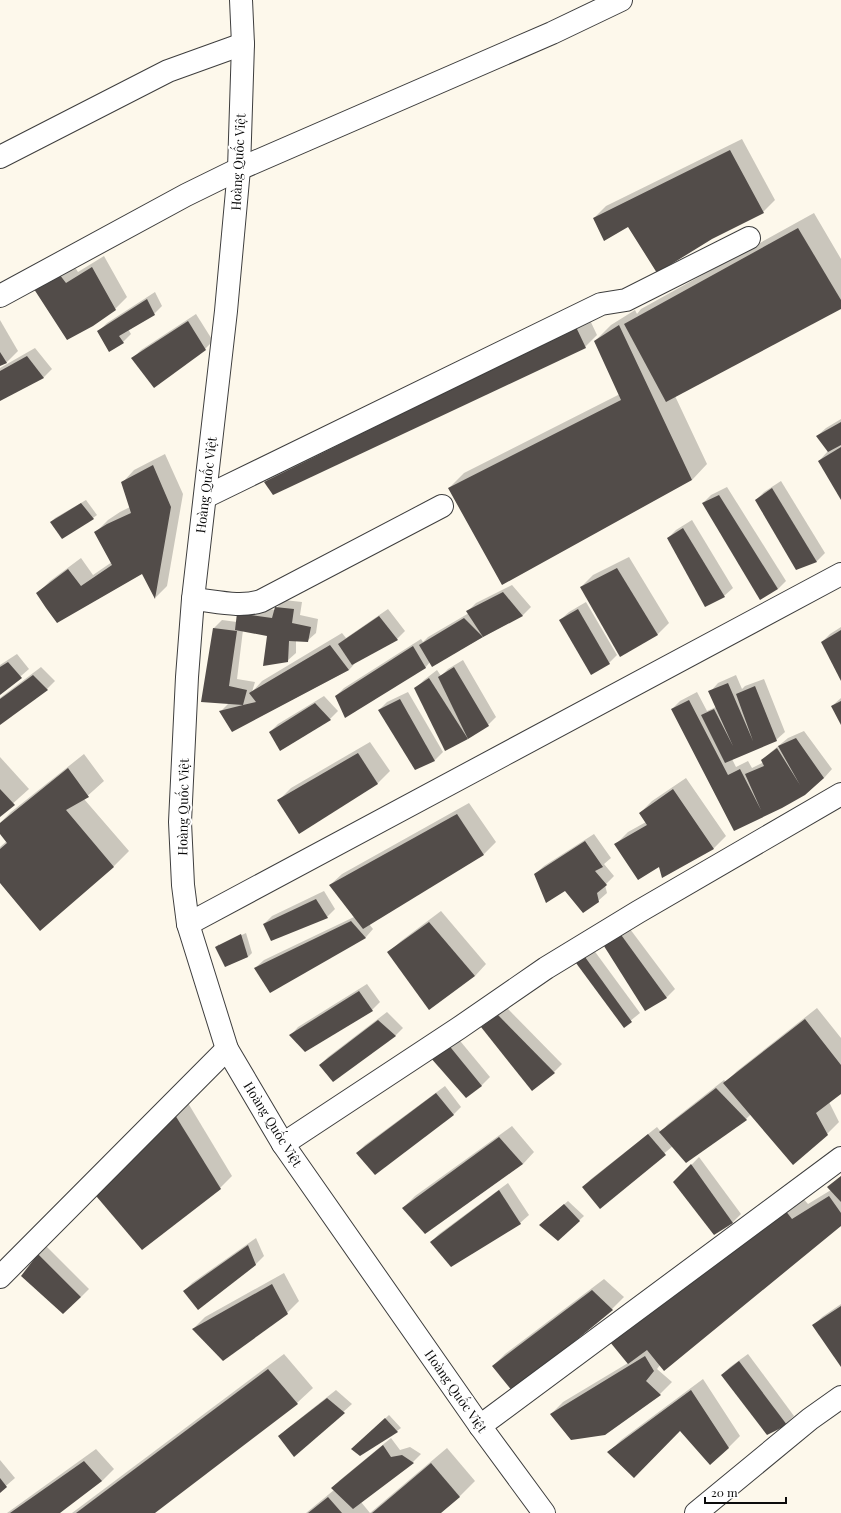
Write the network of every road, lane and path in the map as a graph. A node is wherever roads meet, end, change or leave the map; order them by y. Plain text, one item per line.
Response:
1 (242, 0) edge
2 (621, 0) edge
3 (243, 44) junction
4 (0, 157) edge
5 (239, 169) junction
6 (749, 238) dead end
7 (0, 296) edge
8 (205, 497) junction
9 (442, 506) dead end
10 (841, 574) edge
11 (193, 599) junction
12 (841, 794) edge
13 (188, 924) junction
14 (227, 1050) junction
15 (283, 1144) junction
16 (841, 1158) edge
17 (0, 1277) edge
18 (841, 1397) edge
19 (480, 1426) junction
20 (544, 1513) edge
21 (696, 1513) edge

1 - 3 street, Hoàng Quốc Việt
2 - 5 street
3 - 4 street
3 - 5 street, Hoàng Quốc Việt
5 - 7 street
5 - 8 street, Hoàng Quốc Việt
6 - 8 street
8 - 11 street, Hoàng Quốc Việt
9 - 11 street
10 - 13 street
11 - 13 street, Hoàng Quốc Việt
12 - 15 street
13 - 14 street, Hoàng Quốc Việt
14 - 15 street, Hoàng Quốc Việt
14 - 17 street
15 - 19 street, Hoàng Quốc Việt
16 - 19 street
18 - 21 street
19 - 20 street, Hoàng Quốc Việt

